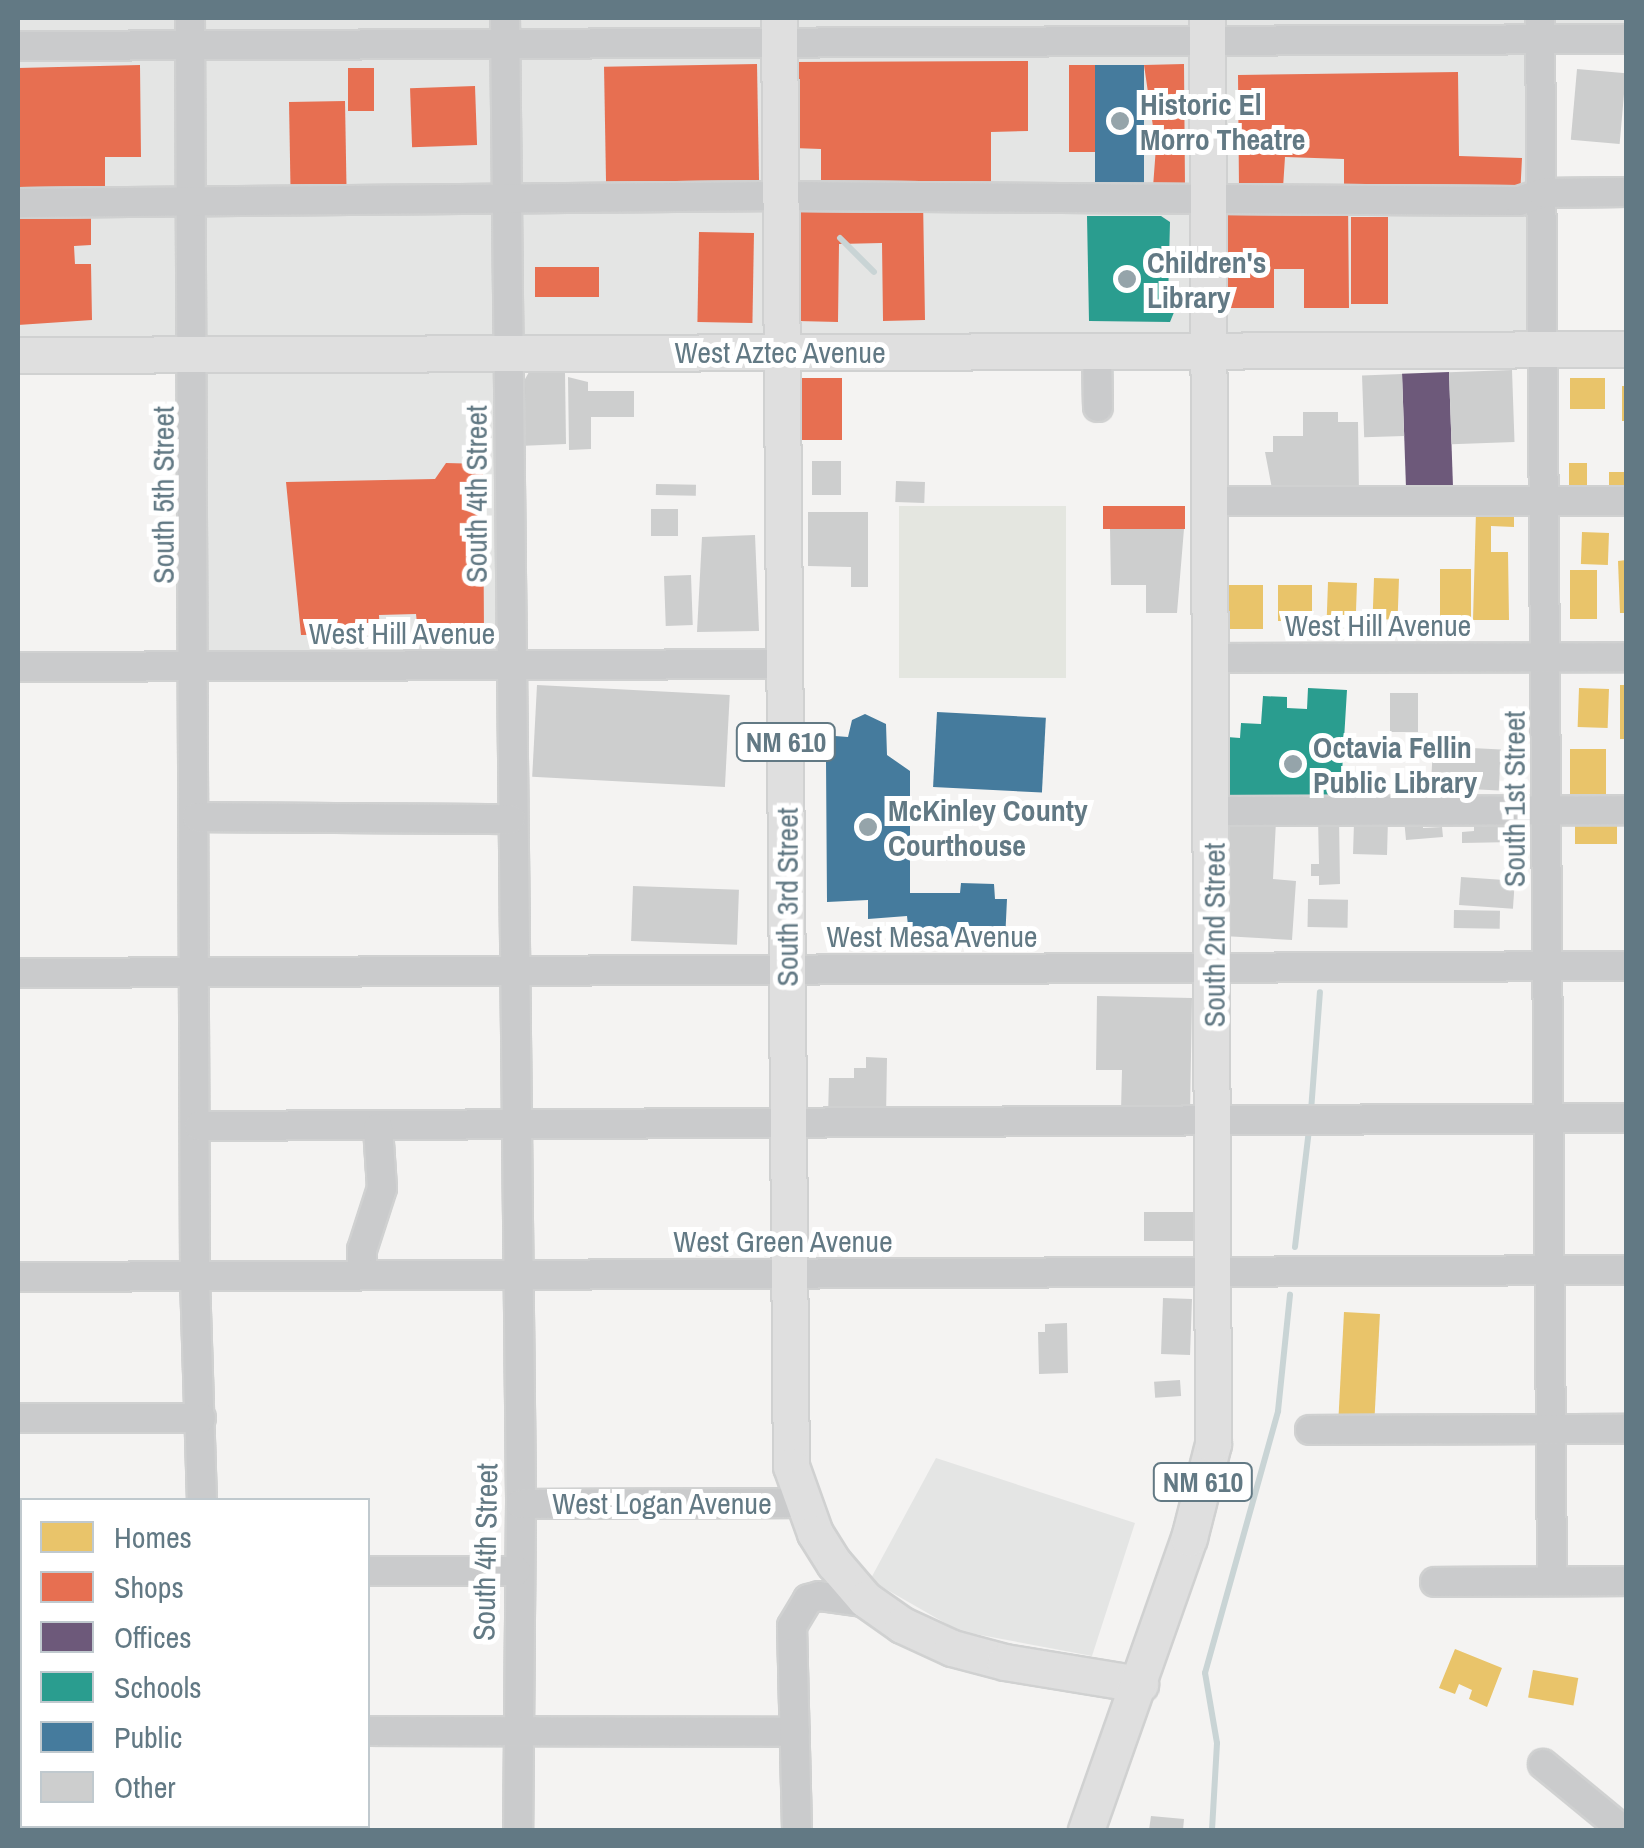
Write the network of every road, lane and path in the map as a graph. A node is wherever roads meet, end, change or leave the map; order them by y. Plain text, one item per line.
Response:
1 (1540, 29) edge
2 (1207, 30) edge
3 (190, 31) edge
4 (505, 31) edge
5 (779, 31) edge
6 (1626, 40) edge
7 (18, 46) edge
8 (1626, 192) edge
9 (1542, 193) junction
10 (783, 196) junction
11 (1208, 196) junction
12 (193, 198) junction
13 (18, 203) edge
14 (506, 203) junction
15 (1543, 349) junction
16 (1626, 349) edge
17 (1210, 350) junction
18 (1097, 351) junction
19 (784, 352) junction
20 (508, 354) junction
21 (194, 355) junction
22 (18, 356) edge
23 (1098, 406) dead end
24 (1544, 500) junction
25 (1210, 501) junction
26 (1626, 501) edge
27 (1545, 657) junction
28 (1626, 657) edge
29 (1212, 658) junction
30 (786, 664) junction
31 (510, 665) junction
32 (196, 666) junction
33 (18, 667) edge
34 (1546, 810) junction
35 (1626, 810) edge
36 (1213, 812) junction
37 (197, 817) junction
38 (511, 819) junction
39 (1548, 966) junction
40 (1626, 966) edge
41 (1214, 968) junction
42 (512, 970) junction
43 (788, 970) junction
44 (18, 972) edge
45 (198, 972) junction
46 (1548, 1118) junction
47 (1626, 1118) edge
48 (1215, 1120) junction
49 (513, 1124) junction
50 (789, 1124) junction
51 (200, 1126) junction
52 (378, 1128) junction
53 (1626, 1270) edge
54 (1550, 1271) junction
55 (1216, 1272) junction
56 (514, 1274) junction
57 (790, 1274) junction
58 (362, 1276) junction
59 (18, 1278) edge
60 (195, 1279) junction
61 (18, 1418) edge
62 (201, 1418) junction
63 (1626, 1428) edge
64 (1310, 1430) dead end
65 (1551, 1430) junction
66 (202, 1498) edge
67 (521, 1504) junction
68 (809, 1518) junction
69 (516, 1571) junction
70 (370, 1572) edge
71 (1626, 1580) edge
72 (1552, 1581) junction
73 (1435, 1582) dead end
74 (870, 1603) junction
75 (1140, 1684) junction
76 (370, 1731) edge
77 (795, 1732) junction
78 (517, 1733) junction
79 (1543, 1764) dead end
80 (518, 1830) edge
81 (797, 1830) edge
82 (1086, 1830) edge
83 (1623, 1830) edge

1 - 2 street
1 - 6 street
1 - 9 street, South 1st Street
2 - 5 street
2 - 11 main road, South 2nd Street / NM 610
3 - 4 street
3 - 7 street
3 - 12 street, South 5th Street
4 - 5 street
4 - 14 street, South 4th Street
5 - 10 main road, South 3rd Street / NM 610
8 - 9 street
9 - 11 street
9 - 15 street, South 1st Street
10 - 11 street
10 - 14 street
10 - 19 main road, South 3rd Street / NM 610
11 - 17 main road, South 2nd Street / NM 610
12 - 13 street
12 - 14 street
12 - 21 street, South 5th Street
14 - 20 street, South 4th Street
15 - 16 main road, West Aztec Avenue
15 - 17 main road, West Aztec Avenue
15 - 24 street, South 1st Street
17 - 18 main road, West Aztec Avenue
17 - 25 main road, South 2nd Street / NM 610
18 - 19 main road, West Aztec Avenue
18 - 23 street
19 - 20 main road, West Aztec Avenue
19 - 30 main road, South 3rd Street / NM 610
20 - 21 main road, West Aztec Avenue
20 - 31 street, South 4th Street
21 - 22 main road, West Aztec Avenue
21 - 32 street, South 5th Street
24 - 25 street
24 - 26 street
24 - 27 street, South 1st Street
25 - 29 main road, South 2nd Street / NM 610
27 - 28 street, West Hill Avenue
27 - 29 street, West Hill Avenue
27 - 34 street, South 1st Street
29 - 36 main road, South 2nd Street / NM 610
30 - 31 street, West Hill Avenue
30 - 43 main road, South 3rd Street / NM 610
31 - 32 street, West Hill Avenue
31 - 38 street, South 4th Street
32 - 33 street, West Hill Avenue
32 - 37 street, South 5th Street
34 - 35 street
34 - 36 street
34 - 39 street, South 1st Street
36 - 41 main road, South 2nd Street / NM 610
37 - 38 street
37 - 45 street, South 5th Street
38 - 42 street, South 4th Street
39 - 40 street, West Mesa Avenue
39 - 41 street, West Mesa Avenue
39 - 46 street, South 1st Street
41 - 43 street, West Mesa Avenue
41 - 48 main road, South 2nd Street / NM 610
42 - 43 street, West Mesa Avenue
42 - 45 street, West Mesa Avenue
42 - 49 street
43 - 50 main road, South 3rd Street / NM 610
44 - 45 street, West Mesa Avenue
45 - 51 street
46 - 47 street
46 - 48 street
46 - 54 street, South 1st Street
48 - 50 street
48 - 55 main road, South 2nd Street / NM 610
49 - 50 street
49 - 52 street
49 - 56 street
50 - 57 main road, South 3rd Street / NM 610
51 - 52 street
51 - 60 street
52 - 58 street
53 - 54 street, West Green Avenue
54 - 55 street, West Green Avenue
54 - 65 street, South 1st Street
55 - 57 street, West Green Avenue
55 - 75 main road, South 2nd Street / NM 610
56 - 57 street, West Green Avenue
56 - 58 street, West Green Avenue
56 - 67 street, South 4th Street
57 - 68 main road, South 3rd Street / NM 610
58 - 60 street, West Green Avenue
59 - 60 street, West Green Avenue
60 - 62 street
61 - 62 street
62 - 66 street
63 - 65 street
64 - 65 street
65 - 72 street, South 1st Street
67 - 68 street, West Logan Avenue
67 - 69 street, South 4th Street
68 - 74 main road, West Logan Avenue / NM 610
69 - 70 street
69 - 78 street, South 4th Street
71 - 72 street
72 - 73 street
74 - 75 main road, West Logan Avenue / NM 610
74 - 77 street
75 - 82 main road, South 2nd Street / NM 610
76 - 78 street
77 - 78 street
77 - 81 street
78 - 80 street, South 4th Street
79 - 83 street

